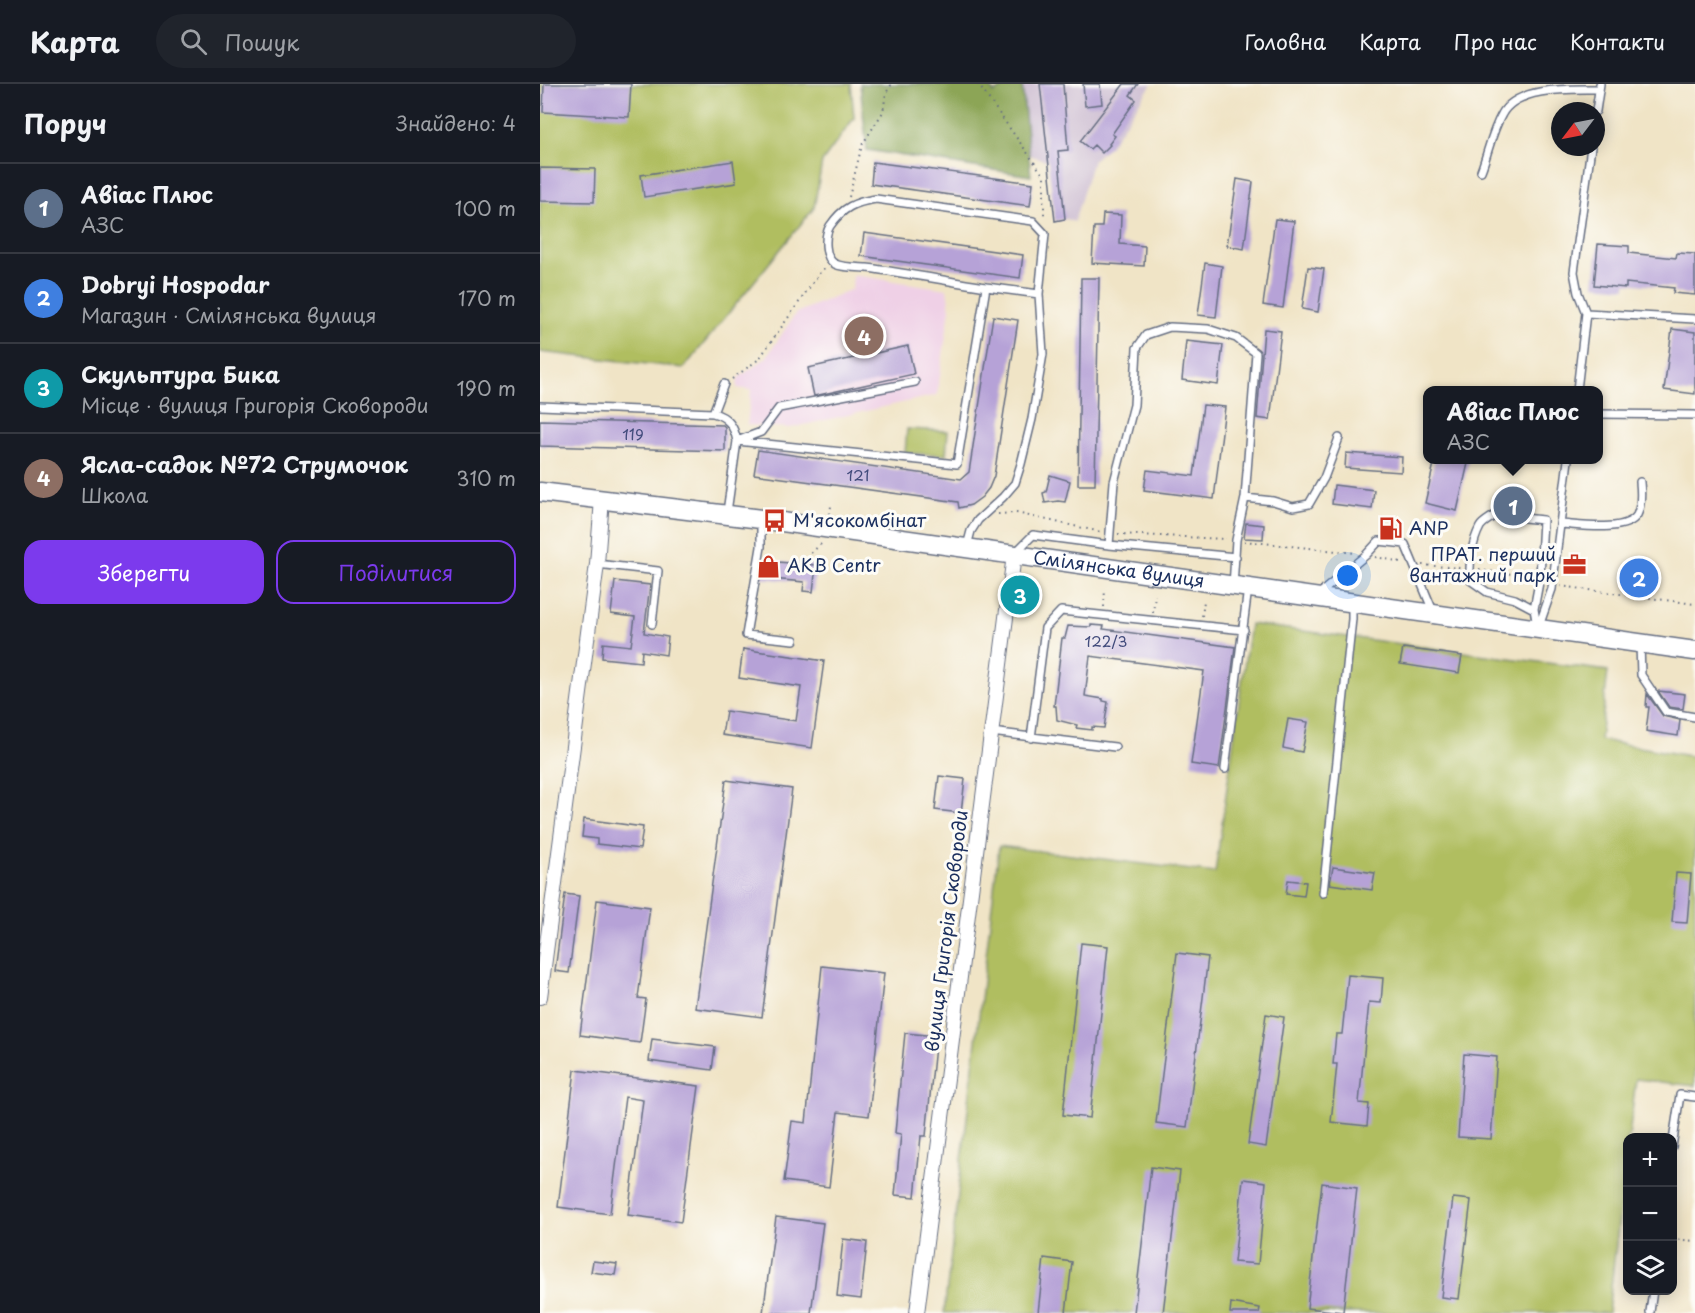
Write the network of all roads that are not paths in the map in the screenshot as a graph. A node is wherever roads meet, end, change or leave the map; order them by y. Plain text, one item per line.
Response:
1 (1599, 87) edge
2 (1597, 102) edge
3 (1590, 156) edge
4 (1481, 171) dead end
5 (986, 287) junction
6 (1039, 294) junction
7 (1586, 313) junction
8 (1695, 319) edge
9 (915, 382) dead end
10 (724, 384) road end
11 (1577, 386) edge
12 (540, 406) edge
13 (713, 413) junction
14 (1603, 414) edge
15 (1695, 415) edge
16 (1340, 438) dead end
17 (737, 441) junction
18 (1567, 464) edge
19 (1640, 482) dead end
20 (540, 492) edge
21 (1245, 498) junction
22 (602, 499) junction
23 (727, 514) junction
24 (761, 519) junction
25 (1560, 524) junction
26 (1109, 545) junction
27 (966, 548) junction
28 (1014, 555) junction
29 (1236, 557) junction
30 (597, 564) junction
31 (1240, 587) junction
32 (1316, 597) junction
33 (1352, 603) junction
34 (1534, 609) junction
35 (1434, 614) junction
36 (652, 624) dead end
37 (1538, 629) junction
38 (1244, 630) junction
39 (794, 640) dead end
40 (1640, 644) junction
41 (1695, 651) edge
42 (1695, 717) edge
43 (991, 732) junction
44 (1031, 738) junction
45 (1115, 747) dead end
46 (1225, 769) dead end
47 (1323, 893) dead end
48 (540, 997) edge
49 (1695, 1097) edge
50 (1674, 1133) edge
51 (1652, 1295) edge
52 (1650, 1312) edge
53 (917, 1313) edge

1 - 2 lane
1 - 4 lane
3 - 7 lane
5 - 6 lane
5 - 6 lane
5 - 17 lane
6 - 27 lane
7 - 8 lane
7 - 11 lane
9 - 17 lane
10 - 13 lane
12 - 13 lane
13 - 17 lane
14 - 15 lane
16 - 21 lane
17 - 23 lane
18 - 25 lane
19 - 25 lane
20 - 22 main road, Смілянська вулиця
21 - 26 lane
21 - 29 lane
22 - 23 main road, Смілянська вулиця
22 - 30 street
23 - 24 main road, Смілянська вулиця
24 - 27 main road, Смілянська вулиця
24 - 39 lane
25 - 37 lane
26 - 28 lane
26 - 29 lane
27 - 28 main road, Смілянська вулиця
28 - 31 main road, Смілянська вулиця
28 - 43 street, вулиця Григорія Сковороди
29 - 31 lane
30 - 36 lane
30 - 48 street
31 - 32 main road, Смілянська вулиця
31 - 38 lane
32 - 33 main road, Смілянська вулиця
32 - 35 lane
33 - 35 main road, Смілянська вулиця
33 - 47 lane
34 - 34 lane
34 - 37 lane
35 - 37 main road, Смілянська вулиця
37 - 40 main road, Смілянська вулиця
38 - 44 lane
38 - 46 lane
40 - 41 main road, Смілянська вулиця
40 - 42 lane
43 - 44 lane
43 - 53 street, вулиця Григорія Сковороди
44 - 45 lane
49 - 50 lane
51 - 52 lane

